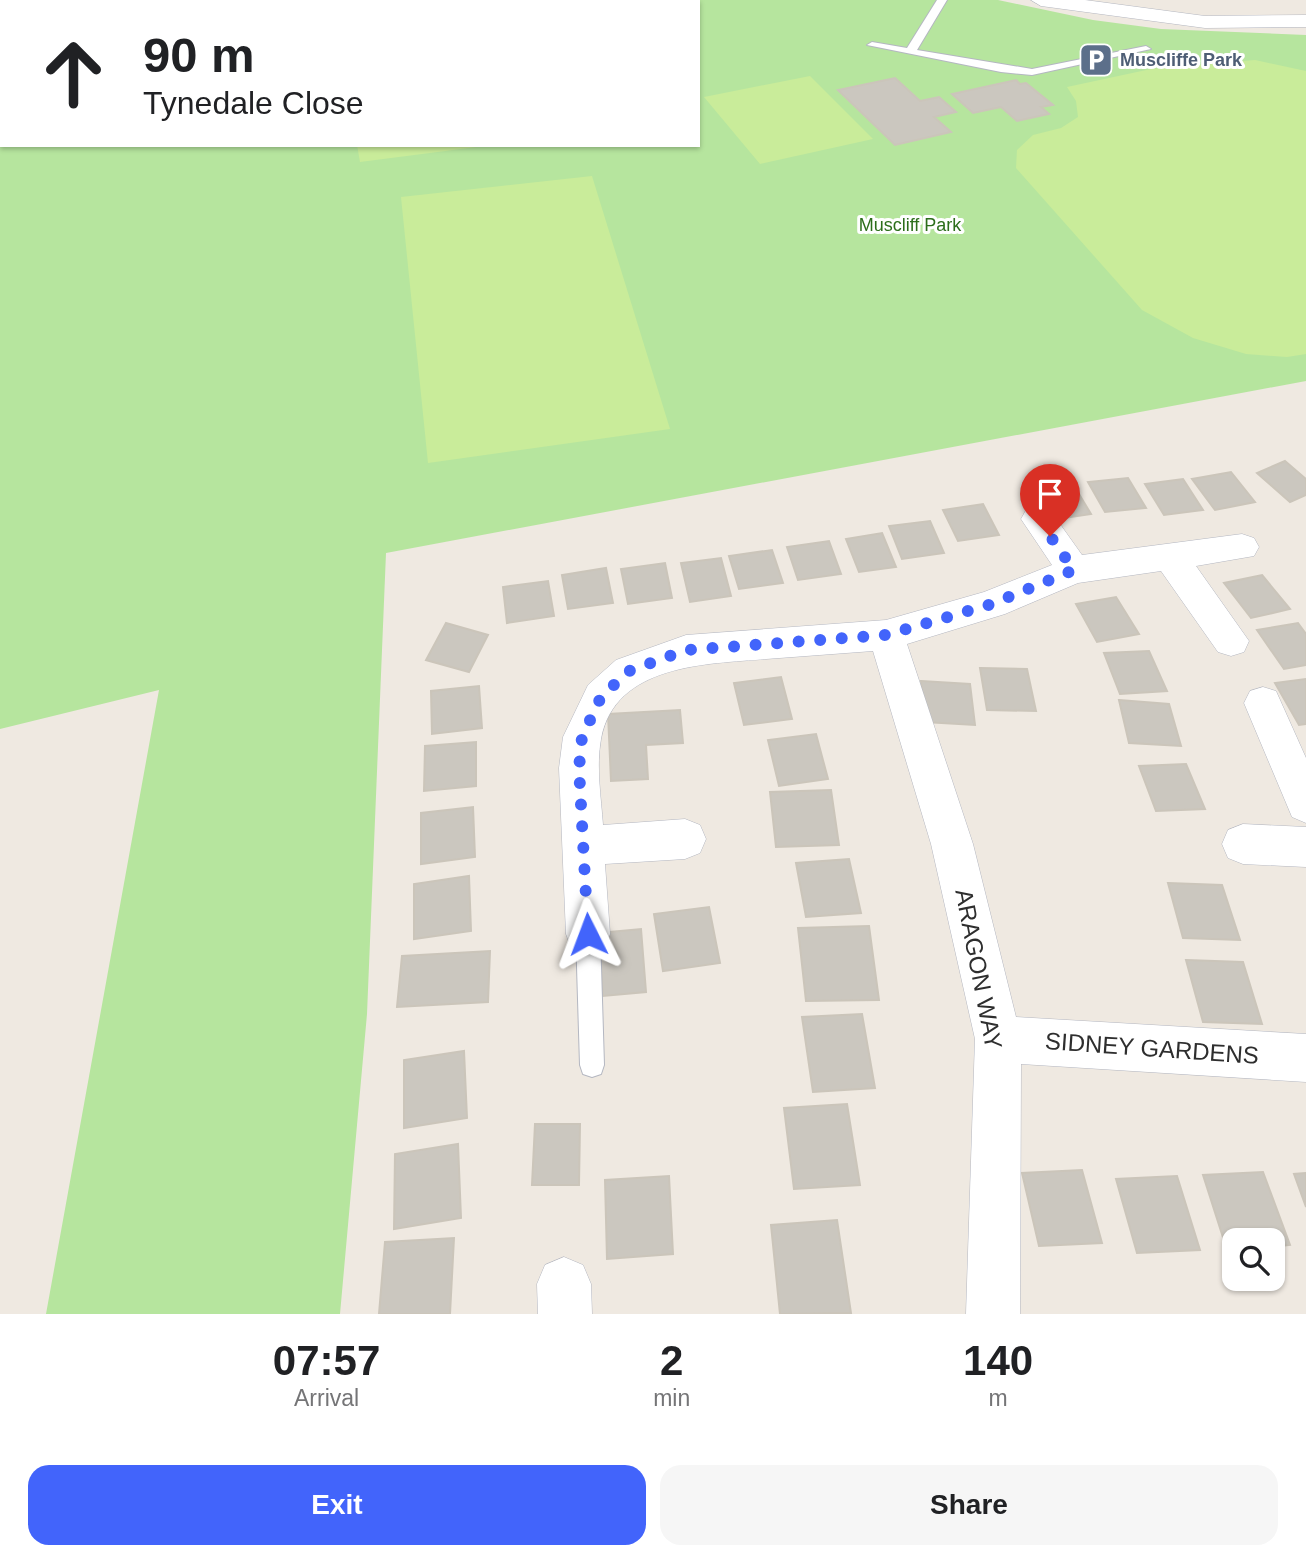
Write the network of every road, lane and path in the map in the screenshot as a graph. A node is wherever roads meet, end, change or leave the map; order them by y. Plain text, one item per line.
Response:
1 (942, 0) edge
2 (1041, 0) edge
3 (1206, 0) edge
4 (1306, 20) edge
5 (1205, 22) junction
6 (872, 45) dead end
7 (1146, 49) dead end
8 (911, 51) junction
9 (1038, 519) dead end
10 (1242, 547) dead end
11 (1170, 557) junction
12 (1074, 570) junction
13 (886, 635) junction
14 (1231, 641) dead end
15 (1263, 703) dead end
16 (1306, 804) edge
17 (685, 839) dead end
18 (1243, 844) dead end
19 (584, 846) junction
20 (1306, 847) edge
21 (588, 934) joint
22 (998, 1039) junction
23 (1306, 1058) edge
24 (592, 1065) dead end
25 (993, 1314) edge

1 - 8 lane
2 - 5 street
3 - 5 street
4 - 5 street
6 - 8 lane
7 - 8 lane
9 - 12 street
10 - 11 street
11 - 12 street
11 - 14 street
12 - 13 street
13 - 19 street
13 - 22 street, ARAGON WAY
15 - 16 street
17 - 19 street
18 - 20 street
19 - 21 street
21 - 24 lane
22 - 23 street, SIDNEY GARDENS
22 - 25 street, ARAGON WAY

